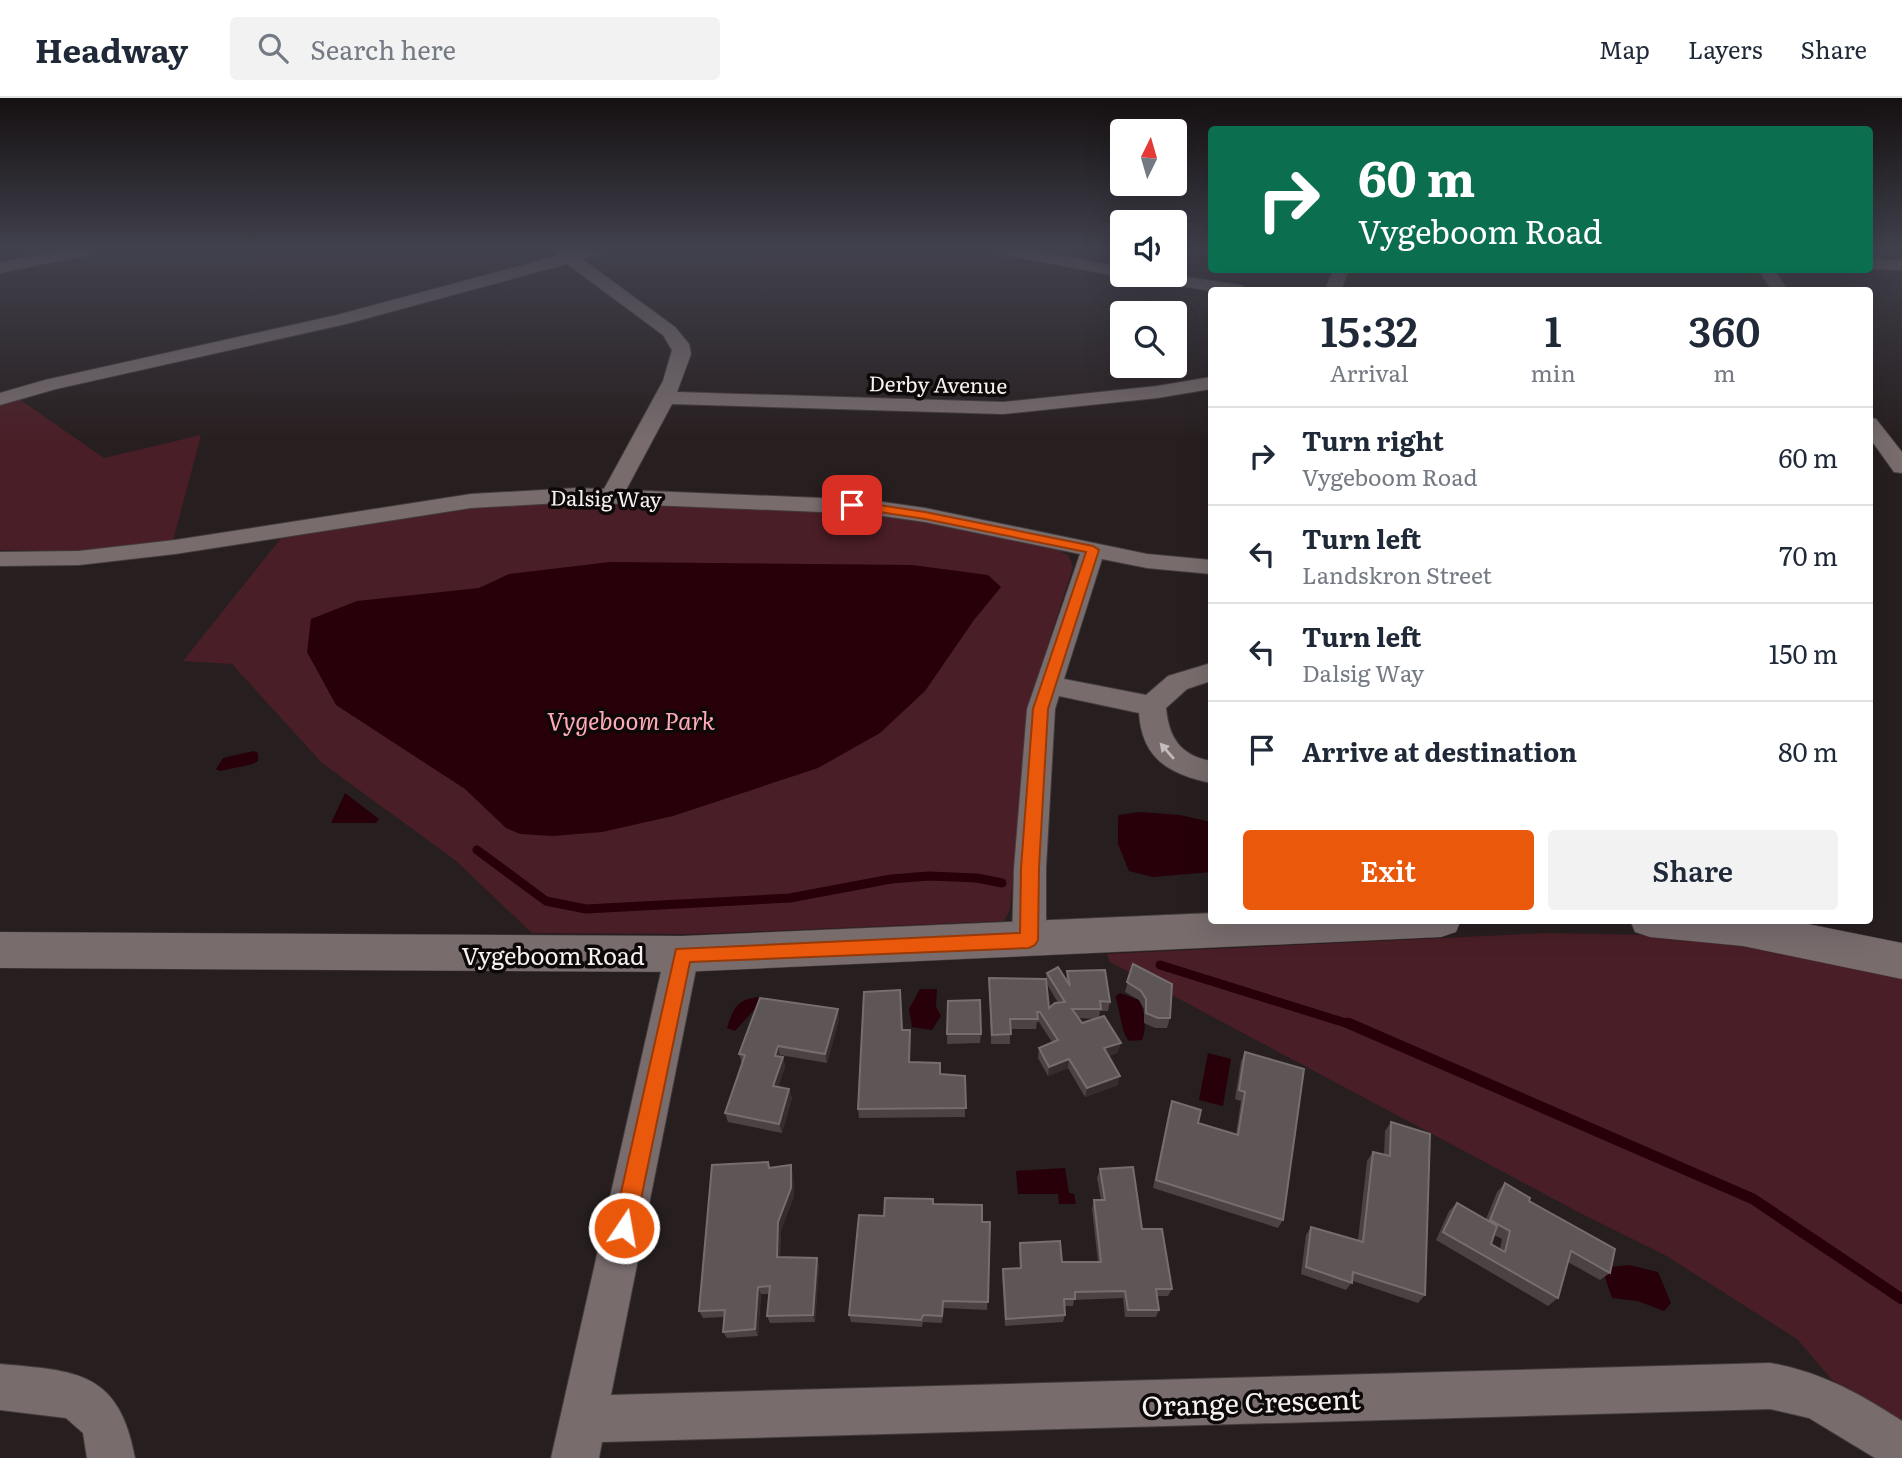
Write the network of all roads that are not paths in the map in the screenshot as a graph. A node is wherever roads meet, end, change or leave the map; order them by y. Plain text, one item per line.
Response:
1 (364, 313) edge
2 (643, 313) edge
3 (1208, 384) edge
4 (664, 398) junction
5 (0, 399) edge
6 (1873, 428) edge
7 (1902, 467) edge
8 (612, 496) junction
9 (1093, 550) junction
10 (0, 559) edge
11 (1208, 566) edge
12 (1208, 672) edge
13 (1048, 685) junction
14 (1152, 706) junction
15 (1208, 771) edge
16 (1359, 924) edge
17 (1685, 924) edge
18 (1029, 940) junction
19 (0, 950) edge
20 (682, 954) junction
21 (1902, 961) edge
22 (0, 1387) edge
23 (580, 1439) edge
24 (1902, 1448) edge
25 (111, 1458) edge

1 - 5 street
2 - 4 street
3 - 4 street, Derby Avenue
4 - 8 street
6 - 7 street
8 - 9 street, Dalsig Way
8 - 10 street, Dalsig Way
9 - 11 street, Dalsig Way
9 - 13 street
12 - 14 street
13 - 14 street
13 - 18 street
15 -> 14 street
16 - 18 street, Vygeboom Road
17 - 21 street
18 - 20 street, Vygeboom Road
19 - 20 street, Vygeboom Road
20 - 23 street
22 - 25 street
23 - 24 street, Orange Crescent

